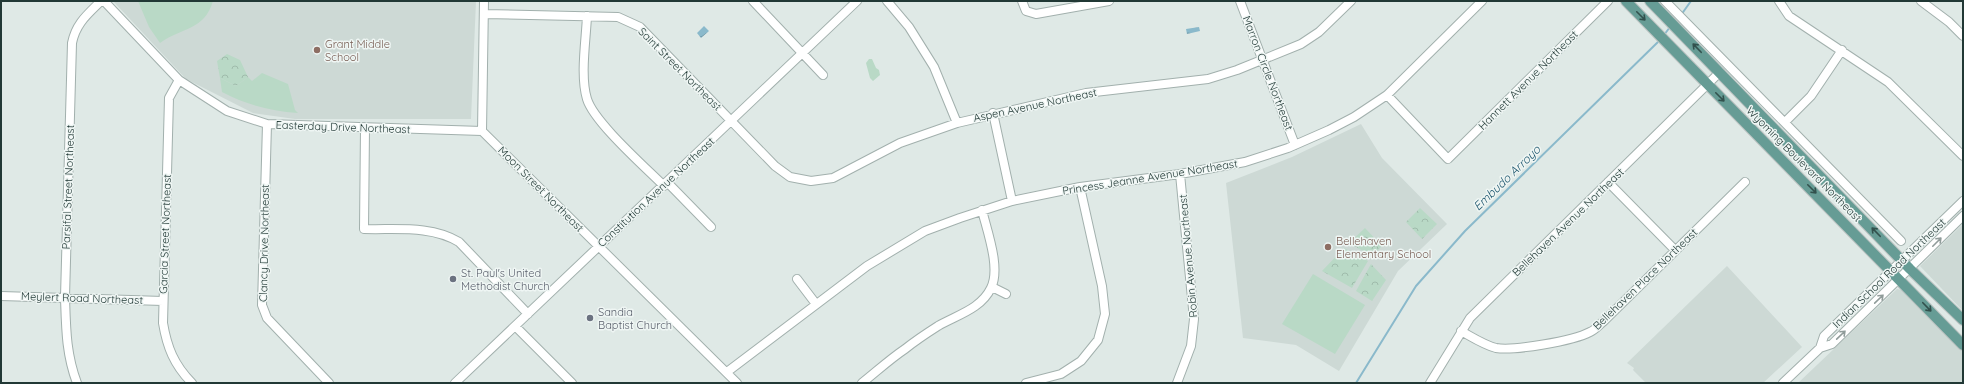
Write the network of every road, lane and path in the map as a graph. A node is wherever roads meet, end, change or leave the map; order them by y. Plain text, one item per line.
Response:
1 (103, 1) edge
2 (484, 1) edge
3 (753, 1) edge
4 (857, 1) edge
5 (887, 1) edge
6 (1022, 1) edge
7 (1109, 1) edge
8 (1240, 1) edge
9 (1351, 1) edge
10 (1482, 1) edge
11 (1608, 1) edge
12 (1626, 1) edge
13 (1650, 1) edge
14 (1921, 1) edge
15 (1780, 3) edge
16 (1668, 4) edge
17 (484, 14) junction
18 (587, 16) junction
19 (1963, 36) edge
20 (1842, 50) junction
21 (803, 53) junction
22 (1262, 60) junction
23 (1720, 72) junction
24 (823, 75) dead end
25 (179, 80) junction
26 (1708, 84) junction
27 (1387, 95) junction
28 (993, 114) junction
29 (731, 121) junction
30 (1785, 122) junction
31 (956, 123) junction
32 (267, 124) junction
33 (365, 128) junction
34 (482, 131) junction
35 (1295, 145) junction
36 (1963, 156) edge
37 (1180, 174) junction
38 (1608, 182) junction
39 (1745, 182) dead end
40 (665, 184) junction
41 (1080, 187) junction
42 (1012, 201) junction
43 (1963, 201) edge
44 (982, 210) junction
45 (1963, 216) edge
46 (711, 227) dead end
47 (1901, 241) dead end
48 (599, 246) junction
49 (1675, 250) junction
50 (1903, 260) junction
51 (1910, 269) junction
52 (1892, 271) junction
53 (798, 279) dead end
54 (1900, 279) junction
55 (992, 287) junction
56 (1006, 294) dead end
57 (1, 296) edge
58 (65, 297) junction
59 (162, 300) junction
60 (816, 304) junction
61 (528, 314) junction
62 (1963, 320) edge
63 (515, 326) junction
64 (1461, 331) junction
65 (1963, 344) edge
66 (1820, 348) junction
67 (727, 372) junction
68 (77, 383) edge
69 (192, 383) edge
70 (329, 383) edge
71 (455, 383) edge
72 (572, 383) edge
73 (737, 383) edge
74 (862, 383) edge
75 (1026, 383) edge
76 (1177, 383) edge
77 (1430, 383) edge
78 (1783, 383) edge

1 - 25 street, Easterday Drive Northeast
1 - 58 street, Parsifal Street Northeast
2 - 17 street
3 - 21 street
4 - 21 street, Constitution Avenue Northeast
5 - 31 street
6 - 7 street
8 - 22 street, Marron Circle Northeast
9 - 22 street, Aspen Avenue Northeast
10 - 27 street, Princess Jeanne Avenue Northeast
11 - 27 street, Hannett Avenue Northeast
12 -> 26 main road, Wyoming Boulevard Northeast
23 -> 13 main road, Wyoming Boulevard Northeast
14 - 19 street
15 - 20 street
16 - 30 street
17 - 18 street, Saint Street Northeast
17 - 34 street
18 - 29 street, Saint Street Northeast
18 - 40 street
20 - 30 street
20 - 36 street
21 - 24 street
21 - 29 street, Constitution Avenue Northeast
22 - 28 street, Aspen Avenue Northeast
22 - 35 street, Marron Circle Northeast
23 - 26 street, Bellehaven Avenue Northeast
50 -> 23 main road, Wyoming Boulevard Northeast
25 - 32 street, Easterday Drive Northeast
25 - 59 street, Garcia Street Northeast
26 - 38 street, Bellehaven Avenue Northeast
26 -> 52 main road, Wyoming Boulevard Northeast
27 - 35 street, Princess Jeanne Avenue Northeast
28 - 31 street, Aspen Avenue Northeast
28 - 42 street
29 - 31 street, Aspen Avenue Northeast
29 - 40 street, Constitution Avenue Northeast
30 - 47 street
32 - 33 street, Easterday Drive Northeast
32 - 70 street, Clancy Drive Northeast
33 - 34 street, Easterday Drive Northeast
33 - 61 street
34 - 48 street, Moon Street Northeast
35 - 37 street, Princess Jeanne Avenue Northeast
37 - 41 street, Princess Jeanne Avenue Northeast
37 - 76 street, Robin Avenue Northeast
38 - 49 street
38 - 64 street, Bellehaven Avenue Northeast
39 - 49 street, Bellehaven Place Northeast
40 - 46 street
40 - 48 street, Constitution Avenue Northeast
41 - 42 street, Princess Jeanne Avenue Northeast
41 - 75 street
42 - 44 street, Princess Jeanne Avenue Northeast
43 - 50 street, Indian School Road Northeast
44 - 55 street
44 - 60 street, Princess Jeanne Avenue Northeast
51 -> 45 street, Indian School Road Northeast
48 - 61 street, Constitution Avenue Northeast
48 - 67 street, Moon Street Northeast
49 - 64 street, Bellehaven Place Northeast
50 - 51 main road, Wyoming Boulevard Northeast
50 - 52 street, Indian School Road Northeast
51 - 54 street, Indian School Road Northeast
51 - 62 main road, Wyoming Boulevard Northeast
52 - 54 main road, Wyoming Boulevard Northeast
52 - 66 street, Indian School Road Northeast
53 - 60 street
54 -> 65 main road, Wyoming Boulevard Northeast
66 -> 54 street, Indian School Road Northeast
55 - 56 street
55 - 74 street
57 - 58 street, Meylert Road Northeast
58 - 59 street, Meylert Road Northeast
58 - 68 street, Parsifal Street Northeast
59 - 69 street, Garcia Street Northeast
60 - 67 street, Princess Jeanne Avenue Northeast
61 - 63 street, Constitution Avenue Northeast
63 - 71 street, Constitution Avenue Northeast
63 - 72 street
64 - 77 street, Bellehaven Avenue Northeast
66 - 78 street, Indian School Road Northeast
67 - 73 street, Moon Street Northeast

